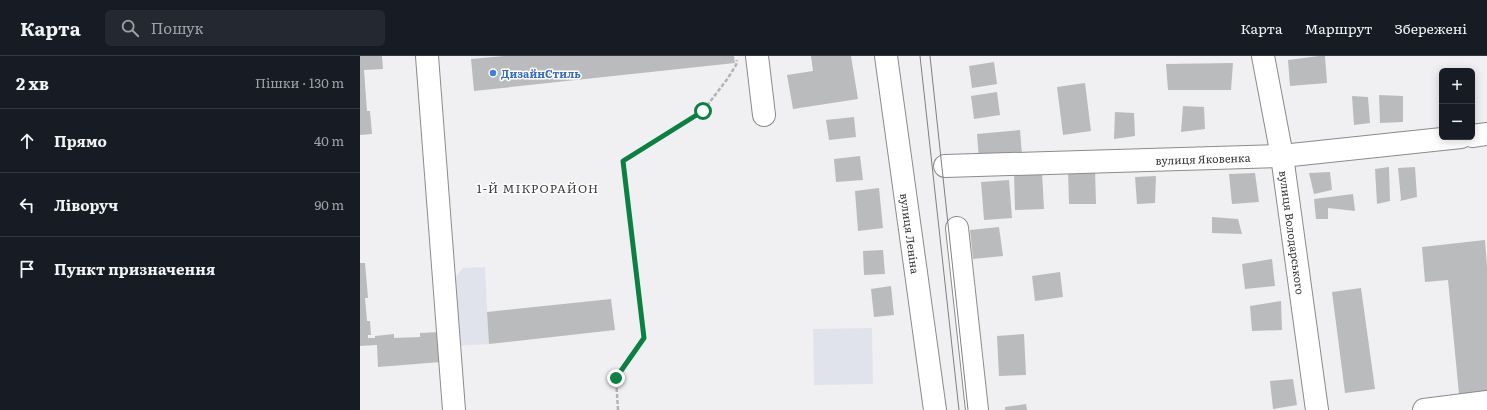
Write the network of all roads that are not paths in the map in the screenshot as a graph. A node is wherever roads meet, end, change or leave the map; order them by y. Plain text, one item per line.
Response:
1 (427, 56) edge
2 (757, 56) edge
3 (886, 56) edge
4 (1263, 56) edge
5 (764, 115) dead end
6 (1487, 134) edge
7 (1475, 136) edge
8 (1439, 139) edge
9 (1282, 156) junction
10 (945, 166) dead end
11 (957, 228) dead end
12 (1487, 402) edge
13 (454, 410) edge
14 (935, 410) edge
15 (977, 410) edge
16 (1317, 410) edge
17 (1424, 410) edge

1 - 13 street
2 - 5 street
3 - 14 street, вулиця Леніна
4 - 9 street, вулиця Володарського
6 - 7 street
8 - 9 street, вулиця Яковенка
9 - 10 street, вулиця Яковенка
9 - 16 street, вулиця Володарського
11 - 15 street
12 - 17 street

